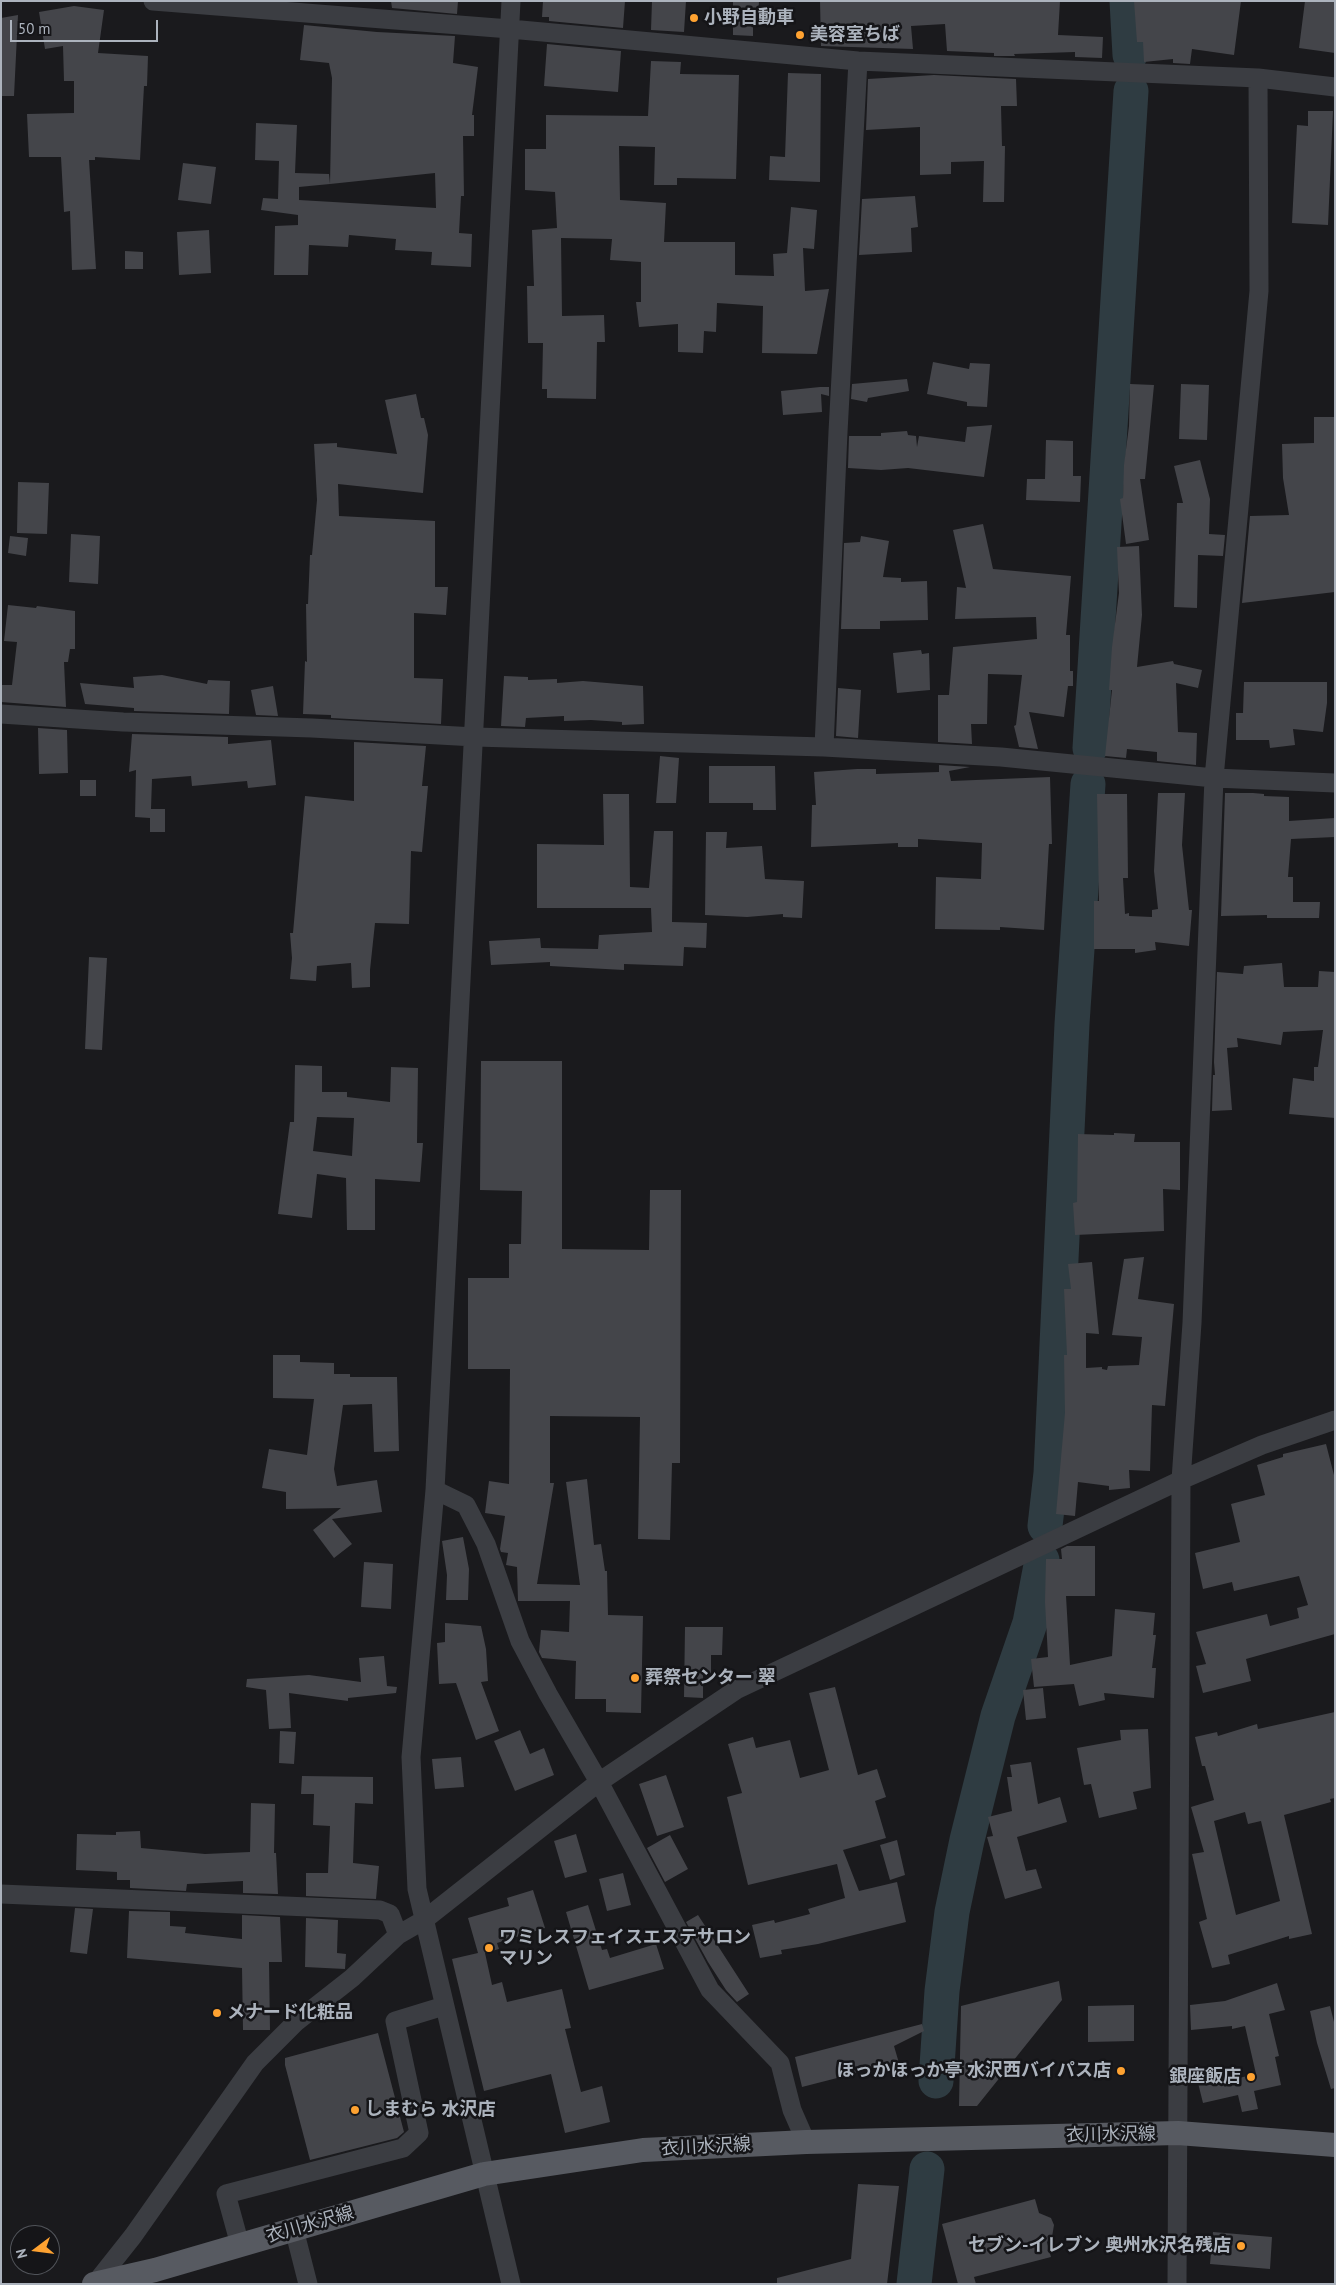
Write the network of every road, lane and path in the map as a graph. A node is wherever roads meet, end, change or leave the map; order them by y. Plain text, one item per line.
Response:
1 (153, 1) edge
2 (511, 1) edge
3 (510, 29) junction
4 (858, 61) junction
5 (1258, 78) junction
6 (1335, 87) edge
7 (1, 714) edge
8 (475, 738) junction
9 (824, 747) junction
10 (1214, 778) junction
11 (1335, 783) edge
12 (1334, 1422) edge
13 (1181, 1480) junction
14 (435, 1490) junction
15 (599, 1782) junction
16 (1, 1894) edge
17 (424, 1920) junction
18 (398, 1935) junction
19 (444, 2006) junction
20 (1178, 2133) junction
21 (806, 2142) junction
22 (1335, 2145) edge
23 (484, 2174) junction
24 (294, 2229) junction
25 (240, 2245) junction
26 (156, 2277) edge
27 (95, 2284) edge
28 (308, 2284) edge
29 (511, 2284) edge
30 (1176, 2284) edge

1 - 3 street
2 - 3 street
3 - 4 street
3 - 8 street
4 - 5 street
4 - 9 street
5 - 6 street
5 - 10 street
7 - 8 street
8 - 9 street
8 - 14 street
9 - 10 street
10 - 11 street
10 - 13 street
12 - 13 street
13 - 15 street
13 - 20 street
14 - 15 street
14 - 17 street
15 - 17 street
15 - 21 street
16 - 18 street
17 - 18 street
17 - 19 street
18 - 27 street
19 - 23 street
19 - 25 street
20 - 21 main road, 衣川水沢線
20 - 22 main road, 衣川水沢線
20 - 30 street
21 - 23 main road, 衣川水沢線
23 - 24 main road, 衣川水沢線
23 - 29 street
24 - 25 main road, 衣川水沢線
24 - 28 street
25 - 26 main road, 衣川水沢線
26 - 27 main road, 衣川水沢線

